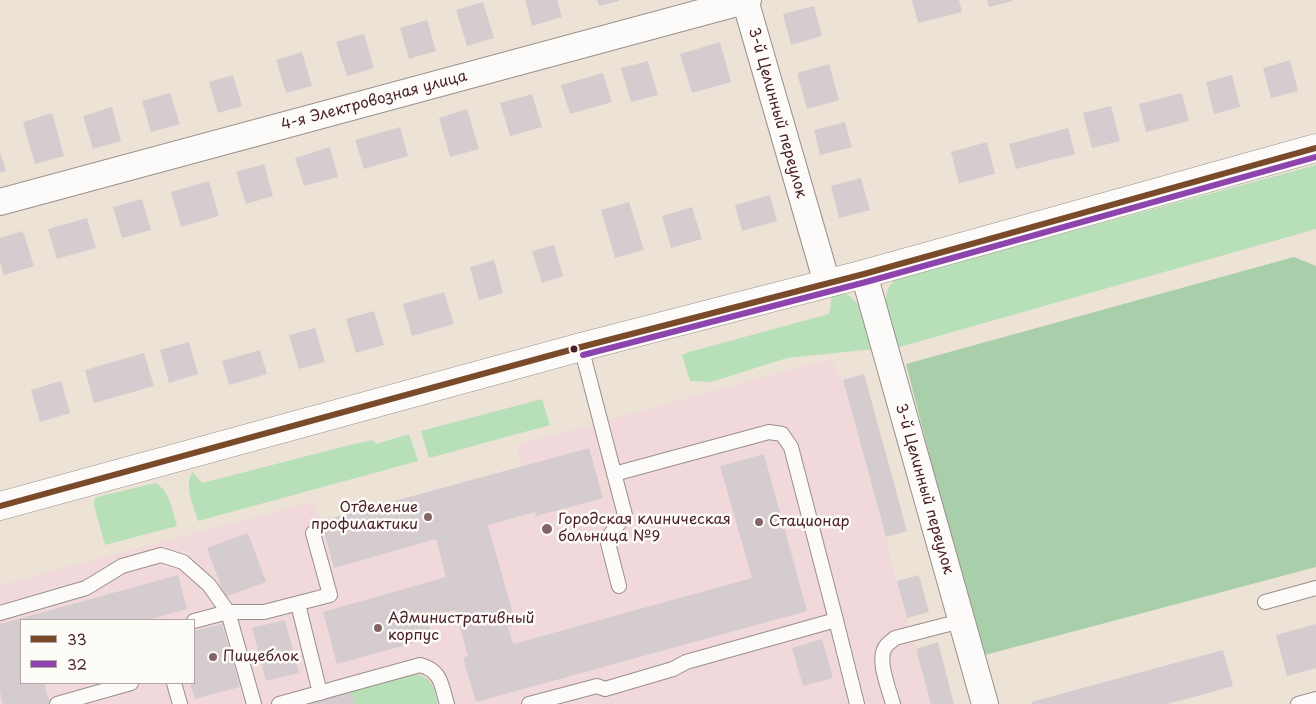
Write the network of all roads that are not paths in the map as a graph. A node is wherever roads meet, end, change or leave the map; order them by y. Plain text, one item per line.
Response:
1 (746, 0) edge
2 (1316, 148) edge
3 (0, 202) edge
4 (864, 274) junction
5 (827, 283) junction
6 (581, 347) junction
7 (614, 474) junction
8 (0, 506) edge
9 (313, 533) dead end
10 (619, 586) dead end
11 (1316, 588) edge
12 (1265, 602) dead end
13 (298, 604) junction
14 (228, 612) junction
15 (0, 613) edge
16 (836, 620) junction
17 (195, 621) edge
18 (961, 621) junction
19 (127, 684) edge
20 (174, 684) edge
21 (320, 692) junction
22 (1316, 699) edge
23 (57, 704) edge
24 (180, 704) edge
25 (254, 704) edge
26 (279, 704) edge
27 (447, 704) edge
28 (529, 704) edge
29 (857, 704) edge
30 (893, 704) edge
31 (985, 704) edge
32 (1298, 704) edge

1 - 3 street, 4-я Электровозная улица
1 - 5 street, 3-й Целинный переулок
2 - 4 street
4 - 5 street
4 - 18 street, 3-й Целинный переулок
5 - 6 street
6 - 7 lane
6 - 8 street
7 - 10 lane
7 - 16 lane
9 - 13 lane
11 - 12 lane
13 - 14 lane
13 - 21 lane
14 - 15 lane
14 - 17 lane
14 - 25 lane
16 - 28 lane
16 - 29 lane
18 - 30 lane
18 - 31 street, 3-й Целинный переулок
19 - 23 lane
20 - 24 lane
21 - 26 lane
21 - 27 lane
22 - 32 lane

